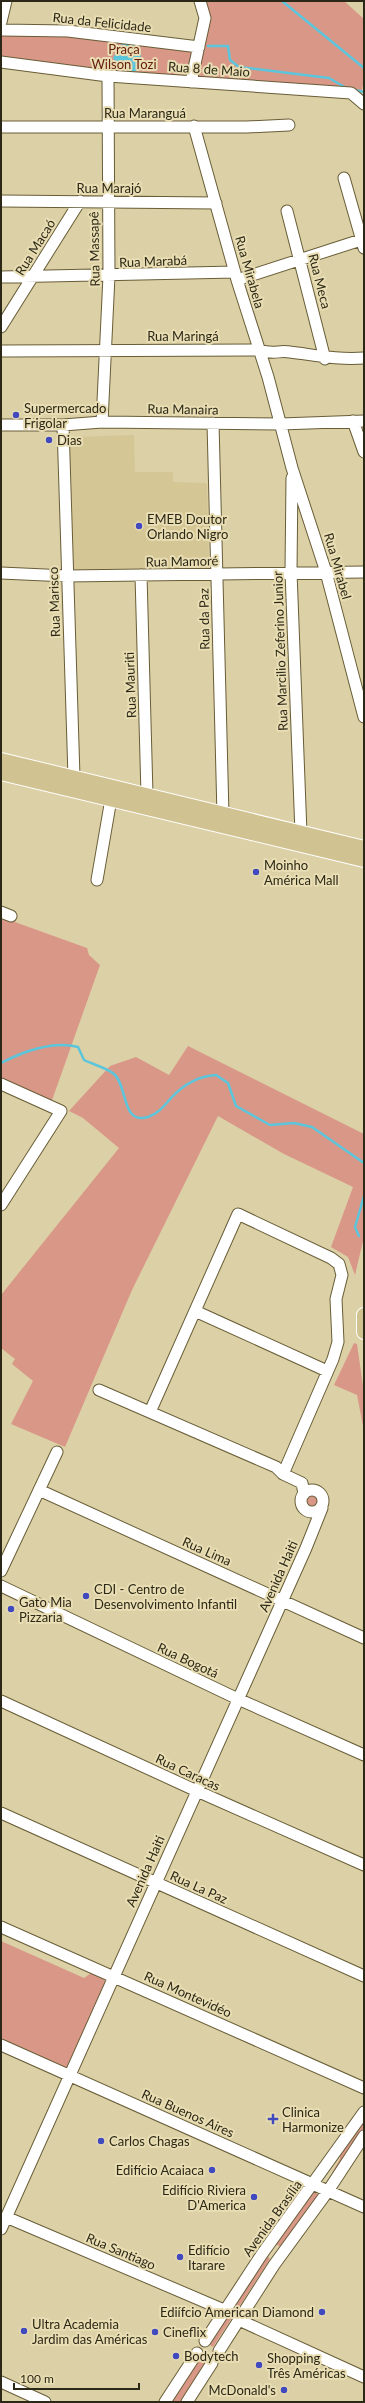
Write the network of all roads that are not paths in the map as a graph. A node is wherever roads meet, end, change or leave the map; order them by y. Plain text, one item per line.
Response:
1 (6, 1) edge
2 (200, 1) edge
3 (1, 22) edge
4 (1, 30) edge
5 (199, 47) junction
6 (1, 62) edge
7 (108, 76) junction
8 (191, 82) junction
9 (364, 104) edge
10 (289, 125) dead end
11 (194, 126) junction
12 (1, 127) edge
13 (110, 127) junction
14 (344, 178) dead end
15 (1, 201) edge
16 (80, 201) junction
17 (107, 201) junction
18 (216, 203) junction
19 (287, 211) dead end
20 (363, 243) edge
21 (300, 259) junction
22 (33, 276) junction
23 (109, 276) junction
24 (236, 276) junction
25 (1, 277) edge
26 (1, 327) edge
27 (1, 350) edge
28 (107, 350) junction
29 (259, 350) junction
30 (325, 358) junction
31 (364, 358) edge
32 (359, 421) edge
33 (102, 422) junction
34 (213, 423) junction
35 (281, 424) junction
36 (1, 425) edge
37 (63, 425) junction
38 (364, 452) edge
39 (292, 468) junction
40 (291, 572) junction
41 (326, 572) junction
42 (364, 572) edge
43 (1, 573) edge
44 (217, 574) junction
45 (141, 575) junction
46 (67, 576) junction
47 (364, 717) edge
48 (1, 760) edge
49 (1, 773) edge
50 (74, 778) junction
51 (147, 795) junction
52 (111, 799) junction
53 (223, 815) junction
54 (302, 833) junction
55 (364, 848) edge
56 (364, 860) edge
57 (98, 880) dead end
58 (1, 1084) edge
59 (1, 1205) edge
60 (195, 1310) junction
61 (364, 1315) edge
62 (364, 1332) edge
63 (327, 1371) junction
64 (100, 1390) dead end
65 (150, 1412) junction
66 (57, 1452) dead end
67 (282, 1470) junction
68 (39, 1490) junction
69 (315, 1490) junction
70 (304, 1494) junction
71 (322, 1508) junction
72 (310, 1512) junction
73 (316, 1524) junction
74 (1, 1571) edge
75 (1, 1586) edge
76 (282, 1601) junction
77 (364, 1638) edge
78 (238, 1699) junction
79 (1, 1701) edge
80 (364, 1755) edge
81 (196, 1792) junction
82 (1, 1813) edge
83 (364, 1865) edge
84 (156, 1882) junction
85 (1, 1927) edge
86 (113, 1976) junction
87 (364, 1976) edge
88 (1, 2045) edge
89 (69, 2075) junction
90 (364, 2088) edge
91 (364, 2112) edge
92 (364, 2136) edge
93 (312, 2185) junction
94 (328, 2191) junction
95 (364, 2207) edge
96 (6, 2217) junction
97 (1, 2230) edge
98 (271, 2242) junction
99 (286, 2248) junction
100 (262, 2254) junction
101 (274, 2265) junction
102 (224, 2310) junction
103 (239, 2320) junction
104 (204, 2341) dead end
105 (219, 2351) dead end
106 (197, 2353) dead end
107 (212, 2363) dead end
108 (364, 2377) edge
109 (1, 2382) edge
110 (45, 2402) edge
111 (165, 2402) edge
112 (187, 2402) edge

1 - 3 street
2 - 5 street
4 - 5 street, Rua da Felicidade
5 - 8 street
6 - 7 street, Rua 8 de Maio
7 - 8 street, Rua 8 de Maio
7 - 13 street, Rua Massapê
8 - 9 street, Rua 8 de Maio
10 - 11 street, Rua Maranguá
11 - 13 street, Rua Maranguá
11 - 18 street, Rua Mirabela
12 - 13 street, Rua Maranguá
13 - 17 street, Rua Massapê
14 - 20 street
15 - 16 street, Rua Marajó
16 - 17 street, Rua Marajó
16 - 22 street, Rua Macaó
17 - 18 street, Rua Marajó
17 - 23 street, Rua Massapê
18 - 24 street, Rua Mirabela
19 - 21 street, Rua Meca
20 - 21 street, Rua Marabá
21 - 24 street, Rua Marabá
21 - 30 street, Rua Meca
22 - 23 street, Rua Marabá
22 - 25 street, Rua Marabá
22 - 26 street, Rua Macaó
23 - 24 street, Rua Marabá
23 - 28 street, Rua Massapê
24 - 29 street, Rua Mirabela
27 - 28 street, Rua Maringá
28 - 29 street, Rua Maringá
28 - 33 street, Rua Massapê
29 - 30 street, Rua Maringá
29 - 35 street, Rua Mirabela
30 - 31 street, Rua Maringá
32 - 35 street, Rua Manaira
32 - 38 street
33 - 34 street, Rua Manaira
33 - 37 street, Rua Manaira
34 - 35 street, Rua Manaira
34 - 44 street, Rua da Paz
35 - 39 street, Rua Mirabel
36 - 37 street, Rua Manaira
37 - 46 street, Rua Marisco
39 - 40 street, Rua Marcilio Zeferino Junior
39 - 41 street, Rua Mirabel
40 - 41 street, Rua Mamoré
40 - 44 street, Rua Mamoré
40 - 54 street, Rua Marcilio Zeferino Junior
41 - 42 street, Rua Mamoré
41 - 47 street, Rua Mirabel
43 - 46 street, Rua Mamoré
44 - 45 street, Rua Mamoré
44 - 53 street, Rua da Paz
45 - 46 street, Rua Mamoré
45 - 51 street, Rua Mauriti
46 - 50 street, Rua Marisco
48 - 50 main road
49 - 52 main road
50 - 51 main road
51 - 53 main road
52 - 56 main road
52 - 57 street
53 - 54 main road
54 - 55 main road
58 - 59 street
60 - 63 street
60 - 63 street
60 - 65 street
61 - 62 main road
63 - 67 street
64 - 65 street
65 - 67 street
66 - 68 street
67 - 69 street
67 - 70 street
68 - 74 street
68 - 76 street, Rua Lima
69 - 70 street
69 - 71 street
70 - 72 street
71 - 72 street
71 - 73 street, Avenida Haiti
72 - 73 street
73 - 76 street, Avenida Haiti
75 - 78 street, Rua Bogotá
76 - 77 street, Rua Lima
76 - 78 street, Avenida Haiti
78 - 80 street, Rua Bogotá
78 - 81 street, Avenida Haiti
79 - 81 street, Rua Caracas
81 - 83 street, Rua Caracas
81 - 84 street, Avenida Haiti
82 - 84 street, Rua La Paz
84 - 86 street, Avenida Haiti
84 - 87 street, Rua La Paz
85 - 86 street, Rua Montevidéo
86 - 89 street, Avenida Haiti
86 - 90 street, Rua Montevidéo
88 - 89 street, Rua Buenos Aires
89 - 93 street, Rua Buenos Aires
89 - 96 street, Avenida Haiti
91 - 93 street, Avenida Brasília
92 - 94 street
93 - 94 street, Rua Buenos Aires
93 - 98 street, Avenida Brasília
94 - 95 street, Rua Buenos Aires
94 - 99 street
96 - 97 street, Avenida Haiti
96 - 102 street, Rua Santiago
98 - 99 street
98 - 100 street, Avenida Brasília
99 - 101 street
100 - 101 street
100 - 102 street, Avenida Brasília
101 - 103 street
102 - 104 street, Avenida Brasília
103 - 105 street
103 - 108 street
106 - 111 street
107 - 112 street
109 - 110 street

